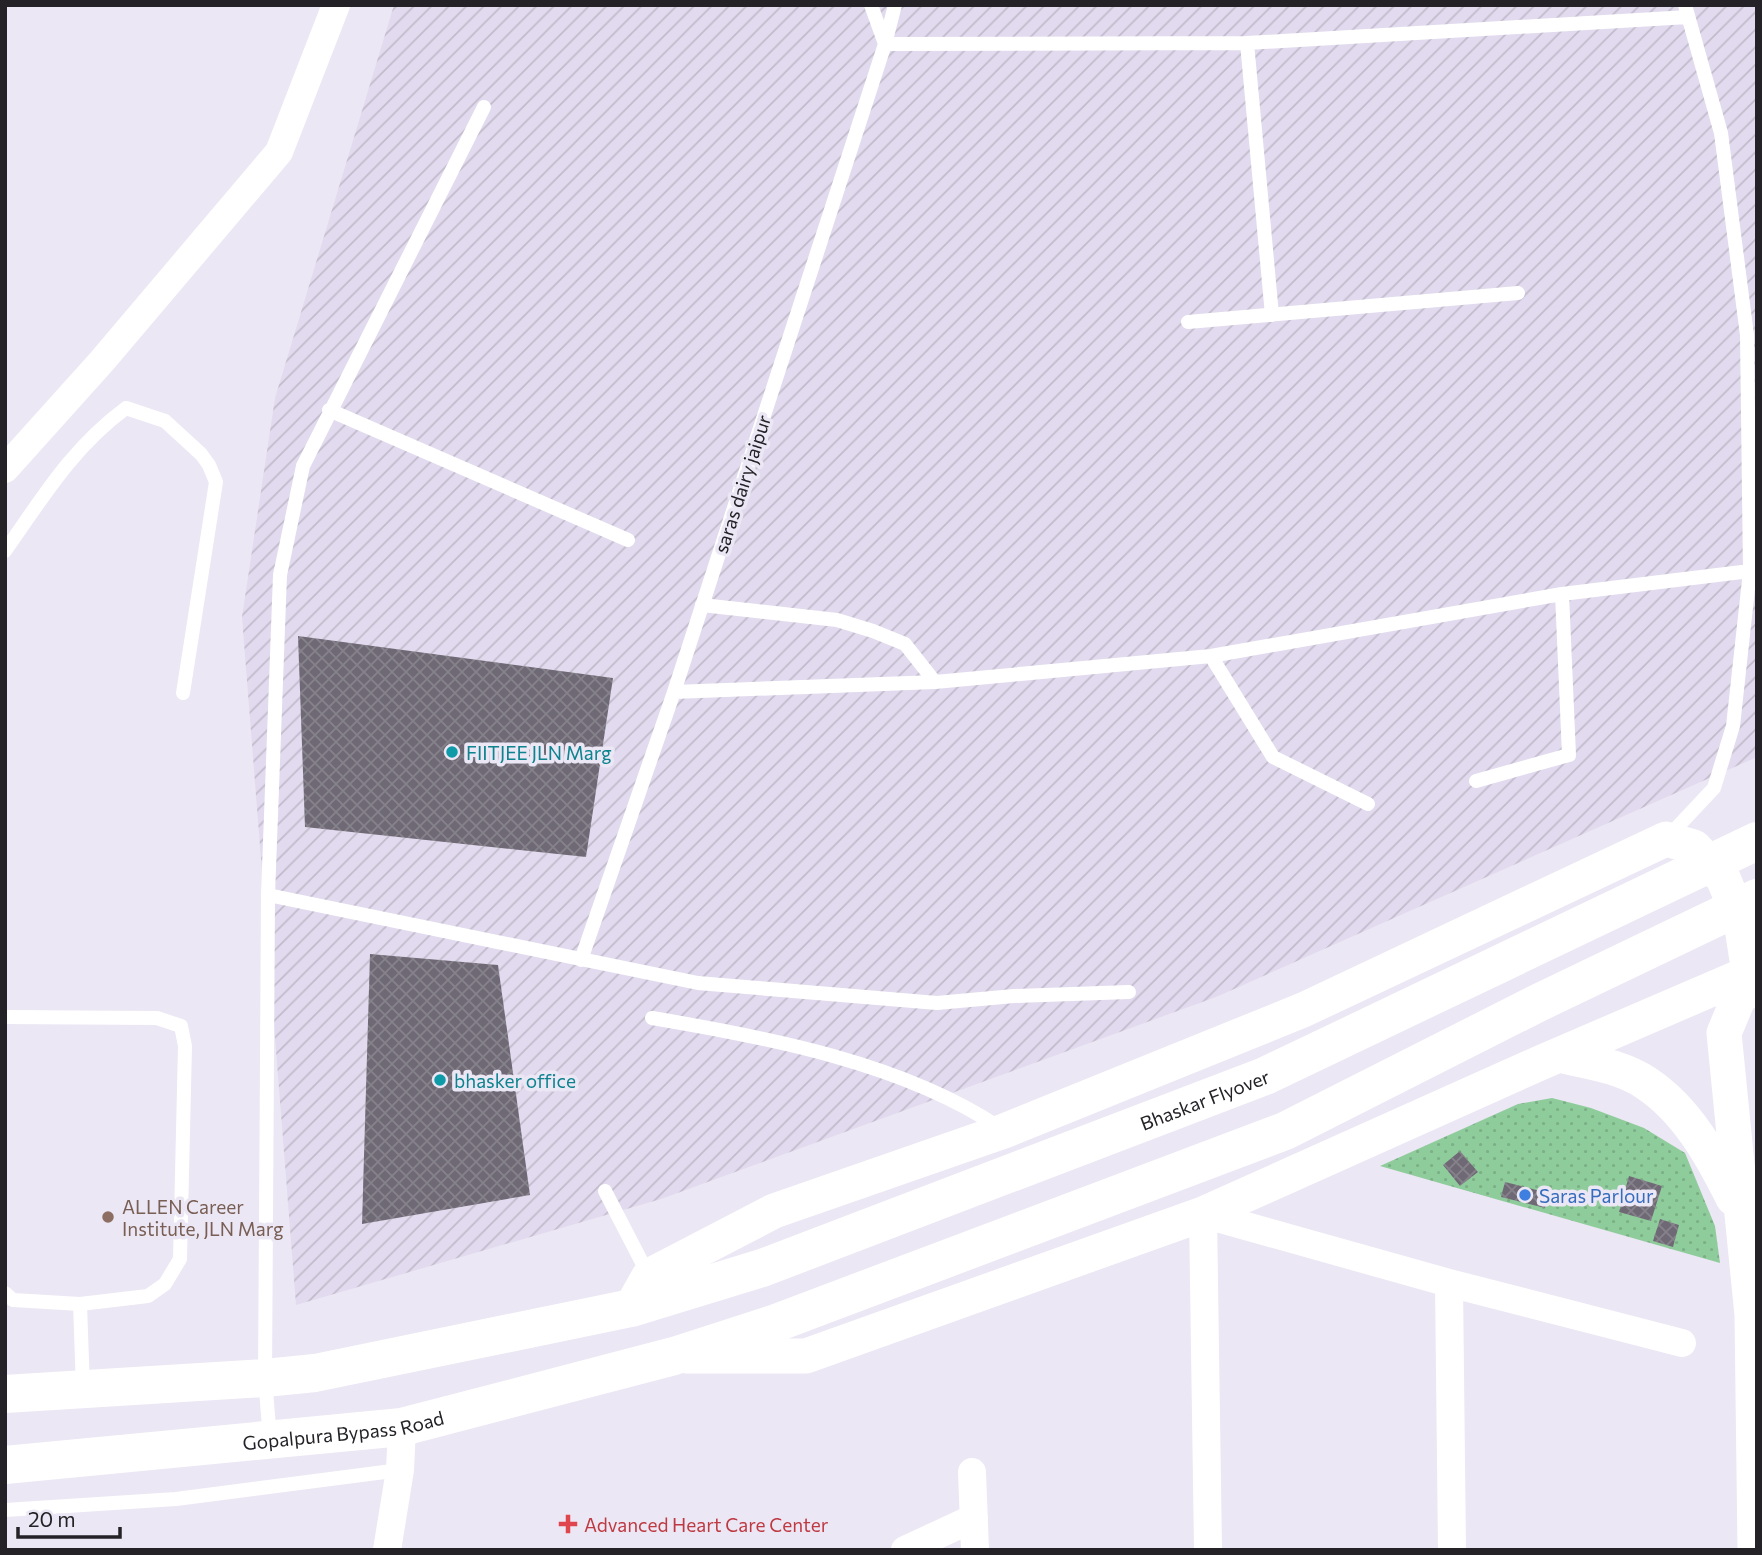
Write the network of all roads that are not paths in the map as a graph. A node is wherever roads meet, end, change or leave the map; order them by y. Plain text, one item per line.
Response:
1 (336, 5) edge
2 (871, 5) edge
3 (895, 5) edge
4 (1686, 11) edge
5 (1247, 43) junction
6 (885, 44) junction
7 (484, 107) dead end
8 (1518, 293) dead end
9 (1272, 315) junction
10 (1188, 322) dead end
11 (329, 410) junction
12 (5, 469) edge
13 (628, 540) dead end
14 (5, 551) edge
15 (1750, 571) junction
16 (1562, 594) junction
17 (702, 605) junction
18 (1211, 656) junction
19 (934, 682) junction
20 (674, 692) junction
21 (183, 693) dead end
22 (1476, 781) dead end
23 (1368, 804) dead end
24 (1666, 839) junction
25 (1757, 841) edge
26 (268, 895) junction
27 (1757, 898) edge
28 (582, 960) junction
29 (1753, 982) edge
30 (1129, 992) dead end
31 (5, 1017) edge
32 (652, 1018) dead end
33 (1559, 1055) junction
34 (1004, 1131) junction
35 (605, 1191) dead end
36 (1203, 1214) junction
37 (1740, 1214) junction
38 (1449, 1283) junction
39 (640, 1292) junction
40 (5, 1293) edge
41 (80, 1304) junction
42 (1682, 1343) dead end
43 (674, 1356) junction
44 (265, 1378) junction
45 (83, 1390) junction
46 (5, 1394) edge
47 (402, 1427) junction
48 (271, 1440) junction
49 (5, 1465) edge
50 (400, 1470) junction
51 (972, 1472) dead end
52 (5, 1510) edge
53 (974, 1518) junction
54 (387, 1550) edge
55 (905, 1550) edge
56 (975, 1550) edge
57 (1208, 1550) edge
58 (1452, 1550) edge
59 (1755, 1550) edge

1 - 12 street
2 - 6 lane
3 - 6 lane, saras dairy jaipur
4 - 5 lane
4 - 15 lane
5 - 6 lane
5 - 9 lane
6 - 17 lane, saras dairy jaipur
7 - 11 lane
8 - 9 lane
9 - 10 lane
11 - 13 lane
11 - 26 lane
14 - 21 lane
15 - 16 lane
15 - 24 lane
16 - 18 lane
16 - 22 lane
17 - 19 lane
17 - 20 lane, saras dairy jaipur
18 - 19 lane
18 - 23 lane
19 - 20 lane
20 - 28 lane, saras dairy jaipur
24 - 29 street
24 - 34 street
25 - 39 main road, Bhaskar Flyover
26 - 28 lane
26 - 44 lane
27 - 43 main road
28 - 30 lane
29 - 33 street
29 - 37 street
31 - 41 lane
32 - 34 lane
33 - 36 street
33 - 37 street
34 - 39 street
35 - 39 lane
36 - 38 street
36 - 43 street
36 - 57 street
37 - 59 street
38 - 42 street
38 - 58 street
39 - 44 main road
40 - 41 lane
41 - 45 lane
43 - 47 main road, Gopalpura Bypass Road
44 - 45 main road
44 - 48 lane
45 - 46 main road
47 - 48 main road, Gopalpura Bypass Road
47 - 50 street
48 - 49 main road, Gopalpura Bypass Road
50 - 52 lane
50 - 54 street
51 - 53 street
53 - 55 street
53 - 56 street

